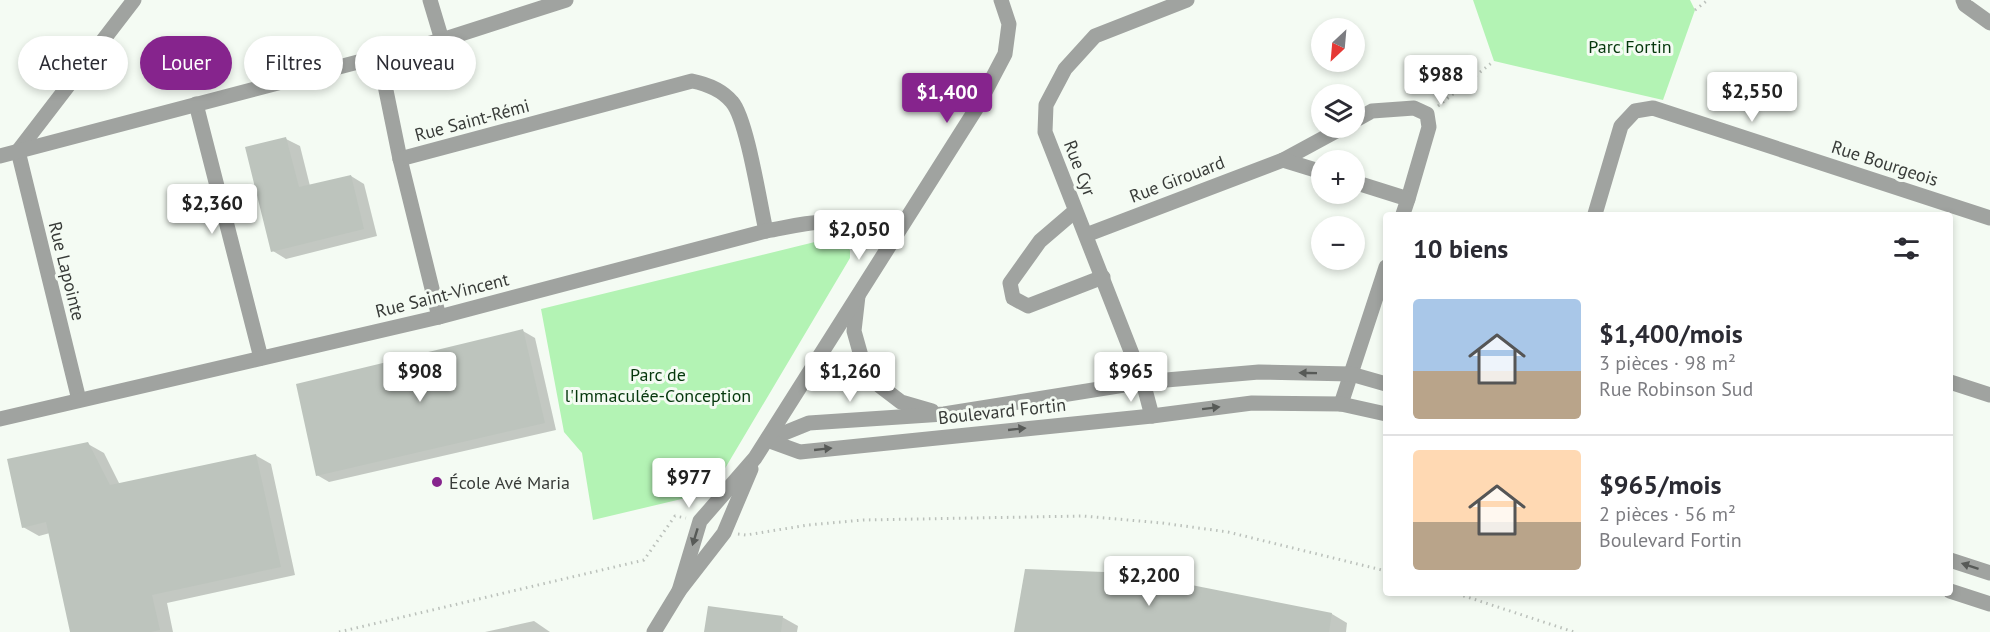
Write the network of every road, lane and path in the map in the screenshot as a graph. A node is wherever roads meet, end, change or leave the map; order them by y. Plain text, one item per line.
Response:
1 (134, 0) edge
2 (430, 0) edge
3 (566, 0) edge
4 (1001, 0) edge
5 (1187, 0) edge
6 (1708, 0) edge
7 (1963, 0) edge
8 (1695, 10) dead end
9 (1990, 23) edge
10 (441, 36) edge
11 (454, 36) edge
12 (1494, 61) dead end
13 (355, 62) edge
14 (386, 90) edge
15 (196, 104) junction
16 (1427, 114) junction
17 (1365, 115) edge
18 (1324, 138) edge
19 (18, 151) junction
20 (0, 156) edge
21 (400, 159) junction
22 (1283, 160) junction
23 (1311, 169) edge
24 (1365, 185) edge
25 (1408, 199) junction
26 (1075, 211) junction
27 (1404, 212) edge
28 (1596, 212) edge
29 (1990, 218) edge
30 (766, 231) junction
31 (1086, 236) junction
32 (890, 244) junction
33 (1383, 276) edge
34 (1103, 277) junction
35 (858, 296) junction
36 (439, 317) junction
37 (261, 358) junction
38 (1351, 374) junction
39 (1143, 382) junction
40 (1383, 383) edge
41 (1953, 383) edge
42 (1990, 395) edge
43 (79, 400) junction
44 (1341, 404) junction
45 (1383, 413) edge
46 (944, 414) junction
47 (1152, 416) junction
48 (0, 419) edge
49 (767, 440) junction
50 (755, 458) junction
51 (746, 536) dead end
52 (644, 560) dead end
53 (1953, 561) edge
54 (1383, 570) edge
55 (1990, 573) edge
56 (679, 591) junction
57 (1953, 592) edge
58 (1464, 596) edge
59 (1990, 604) edge
60 (339, 632) edge
61 (654, 632) edge
62 (1574, 632) edge

1 - 19 street
2 - 10 street
3 - 11 street
4 - 32 street
5 - 26 street, Rue Cyr
6 - 8 path
7 - 9 street
12 - 16 path
13 - 15 street
14 - 21 street
15 - 19 street
15 - 37 street
16 - 17 street
16 - 25 street
18 - 22 street, Rue Girouard
19 - 20 street
19 - 43 street, Rue Lapointe
21 - 30 street, Rue Saint-Rémi
21 - 36 street
22 - 23 street
22 - 31 street, Rue Girouard
24 - 25 street
25 - 27 street
26 - 31 street, Rue Cyr
26 - 34 street
28 - 29 street, Rue Bourgeois
30 - 32 street, Rue Saint-Vincent
30 - 36 street, Rue Saint-Vincent
31 - 34 street, Rue Cyr
32 - 35 street
33 - 38 street
34 - 39 street, Rue Cyr
35 - 46 street, Boulevard Fortin
35 - 49 street
36 - 37 street, Rue Saint-Vincent
37 - 43 street, Rue Saint-Vincent
38 -> 39 street, Boulevard Fortin
38 - 40 street, Boulevard Fortin
38 - 44 street
39 - 46 street, Boulevard Fortin
39 - 47 street, Rue Cyr
41 - 42 street
43 - 48 street, Rue Saint-Vincent
44 - 45 street, Boulevard Fortin
47 -> 44 street, Boulevard Fortin
46 - 49 street, Boulevard Fortin
49 -> 47 street, Boulevard Fortin
49 - 50 street
50 - 56 street
50 -> 56 street
51 - 54 path
52 - 60 path
55 -> 53 street
56 - 61 street
57 - 59 street
58 - 62 path

